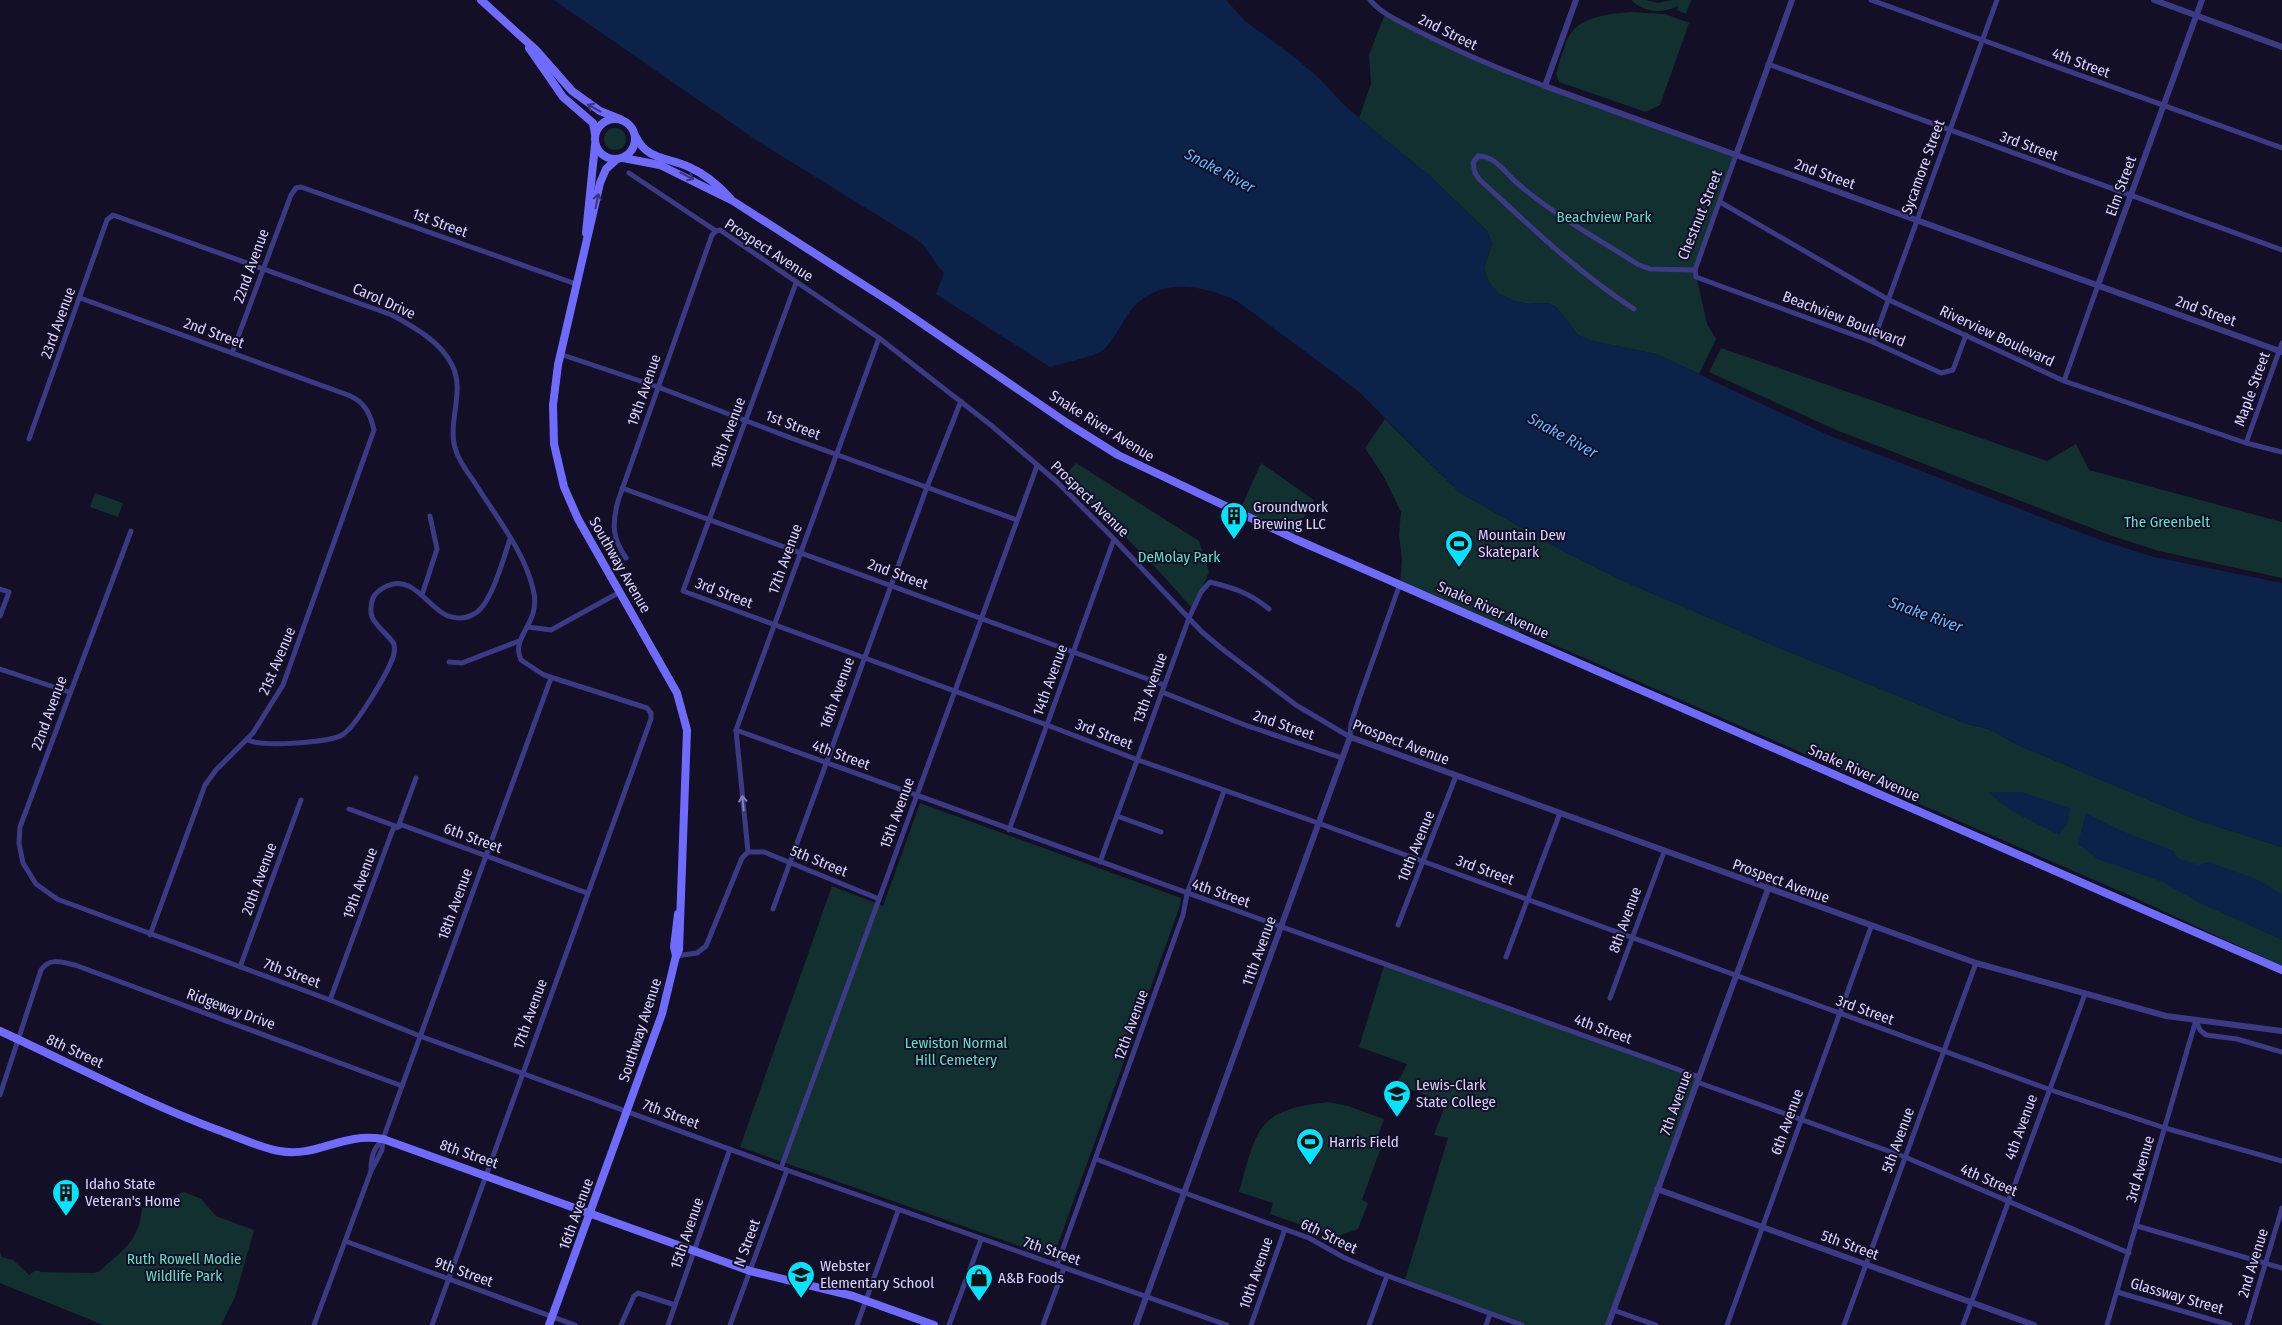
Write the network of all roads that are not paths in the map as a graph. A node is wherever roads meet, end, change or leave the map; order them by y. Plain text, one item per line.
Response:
1 (481, 0) edge
2 (1370, 0) edge
3 (1576, 0) edge
4 (1792, 0) edge
5 (1871, 0) edge
6 (1997, 0) edge
7 (2154, 0) edge
8 (2202, 0) edge
9 (2196, 15) junction
10 (516, 33) junction
11 (1982, 40) junction
12 (2282, 47) edge
13 (1768, 64) junction
14 (1545, 86) junction
15 (2163, 106) junction
16 (620, 119) junction
17 (1950, 130) junction
18 (635, 136) junction
19 (595, 138) junction
20 (2282, 148) edge
21 (1736, 155) junction
22 (620, 159) junction
23 (629, 173) dead end
24 (296, 188) joint
25 (2131, 196) junction
26 (734, 201) junction
27 (1720, 202) junction
28 (110, 216) joint
29 (1917, 220) junction
30 (716, 231) junction
31 (584, 248) junction
32 (2282, 250) edge
33 (264, 268) junction
34 (1695, 270) junction
35 (796, 282) junction
36 (576, 284) junction
37 (2098, 286) junction
38 (80, 298) junction
39 (1888, 300) junction
40 (1634, 309) dead end
41 (1966, 335) junction
42 (879, 338) junction
43 (1873, 342) junction
44 (2282, 344) edge
45 (2281, 352) edge
46 (232, 353) junction
47 (560, 354) junction
48 (2064, 381) junction
49 (658, 387) junction
50 (340, 392) joint
51 (961, 401) junction
52 (746, 420) junction
53 (29, 439) dead end
54 (2246, 443) junction
55 (2282, 452) edge
56 (835, 454) junction
57 (1037, 466) junction
58 (927, 487) junction
59 (622, 488) junction
60 (430, 516) dead end
61 (710, 519) junction
62 (1017, 520) junction
63 (131, 531) dead end
64 (510, 539) junction
65 (1114, 539) junction
66 (801, 552) junction
67 (626, 558) dead end
68 (1400, 584) junction
69 (892, 585) junction
70 (0, 589) edge
71 (683, 591) joint
72 (620, 592) junction
73 (422, 595) junction
74 (1269, 608) dead end
75 (0, 616) edge
76 (982, 618) junction
77 (1189, 618) junction
78 (773, 625) junction
79 (528, 627) junction
80 (519, 641) junction
81 (1073, 652) junction
82 (864, 658) junction
83 (449, 662) dead end
84 (0, 669) edge
85 (551, 678) junction
86 (1164, 685) junction
87 (69, 692) junction
88 (956, 692) junction
89 (1162, 692) junction
90 (1047, 725) junction
91 (736, 730) junction
92 (1350, 738) junction
93 (248, 740) junction
94 (1342, 758) junction
95 (1138, 760) junction
96 (827, 763) junction
97 (1456, 776) junction
98 (416, 778) dead end
99 (1224, 791) junction
100 (917, 796) junction
101 (301, 800) dead end
102 (349, 810) dead end
103 (1560, 813) junction
104 (1117, 816) junction
105 (1318, 823) junction
106 (398, 827) junction
107 (1010, 830) junction
108 (1161, 832) dead end
109 (748, 852) junction
110 (1664, 852) junction
111 (486, 856) junction
112 (1422, 861) junction
113 (1100, 862) junction
114 (790, 863) junction
115 (1768, 889) junction
116 (587, 893) junction
117 (1187, 894) junction
118 (53, 897) joint
119 (879, 899) junction
120 (1528, 899) junction
121 (773, 909) dead end
122 (1398, 925) dead end
123 (1282, 926) junction
124 (1871, 927) junction
125 (150, 935) junction
126 (1632, 937) junction
127 (676, 956) junction
128 (1506, 957) dead end
129 (1976, 963) junction
130 (240, 967) junction
131 (2282, 970) edge
132 (1736, 975) junction
133 (2085, 994) junction
134 (1610, 998) dead end
135 (330, 1000) junction
136 (1839, 1014) junction
137 (2196, 1020) junction
138 (0, 1031) edge
139 (2282, 1031) edge
140 (420, 1036) junction
141 (18, 1040) junction
142 (1943, 1052) junction
143 (2282, 1052) edge
144 (522, 1074) junction
145 (1698, 1079) junction
146 (402, 1086) junction
147 (2048, 1090) junction
148 (0, 1095) edge
149 (628, 1112) junction
150 (1802, 1118) junction
151 (2165, 1128) junction
152 (383, 1139) junction
153 (730, 1149) junction
154 (1905, 1157) junction
155 (1096, 1159) junction
156 (2282, 1161) edge
157 (784, 1169) junction
158 (486, 1174) junction
159 (1657, 1189) junction
160 (1185, 1193) junction
161 (2008, 1201) junction
162 (2282, 1208) edge
163 (898, 1210) junction
164 (590, 1214) junction
165 (2137, 1226) junction
166 (1762, 1227) junction
167 (1285, 1229) junction
168 (980, 1240) junction
169 (345, 1241) junction
170 (694, 1252) junction
171 (2129, 1253) junction
172 (1866, 1264) junction
173 (2266, 1264) junction
174 (1057, 1266) junction
175 (1064, 1268) junction
176 (2282, 1268) edge
177 (750, 1271) junction
178 (1387, 1276) junction
179 (448, 1279) junction
180 (2117, 1292) junction
181 (1147, 1296) junction
182 (866, 1300) junction
183 (1971, 1302) junction
184 (675, 1305) junction
185 (1613, 1310) junction
186 (1490, 1314) junction
187 (551, 1321) edge
188 (314, 1325) edge
189 (432, 1325) edge
190 (575, 1325) edge
191 (621, 1325) edge
192 (668, 1325) edge
193 (730, 1325) edge
194 (857, 1325) edge
195 (934, 1325) edge
196 (949, 1325) edge
197 (1043, 1325) edge
198 (1136, 1325) edge
199 (1227, 1325) edge
200 (1251, 1325) edge
201 (1369, 1325) edge
202 (1486, 1325) edge
203 (1522, 1325) edge
204 (1608, 1325) edge
205 (1656, 1325) edge
206 (1727, 1325) edge
207 (1844, 1325) edge
208 (1963, 1325) edge
209 (2034, 1325) edge
210 (2108, 1325) edge
211 (2230, 1325) edge
212 (2247, 1325) edge

1 - 10 main road
2 - 14 street, 2nd Street
3 - 14 street
4 - 13 street, Chestnut Street
5 - 11 street, 4th Street
6 - 11 street, Sycamore Street
7 - 9 street
8 - 9 street, Elm Street
9 - 12 street
9 - 15 street, Elm Street
16 -> 10 main road
10 - 19 main road
11 - 15 street, 4th Street
11 - 17 street, Sycamore Street
13 - 17 street, 3rd Street
13 - 21 street, Chestnut Street
14 - 21 street, 2nd Street
15 - 20 street, 4th Street
15 - 25 street, Elm Street
16 - 18 main road
16 - 19 main road
17 - 25 street, 3rd Street
17 - 29 street, Sycamore Street
18 - 22 main road
18 - 26 main road, Snake River Avenue
19 - 22 main road
19 - 31 main road, Southway Avenue
21 - 27 street, Chestnut Street
21 - 29 street, 2nd Street
22 -> 26 main road, Snake River Avenue
31 -> 22 main road, Southway Avenue
23 - 30 street, Prospect Avenue
24 - 33 street, 22nd Avenue
24 - 36 street, 1st Street
25 - 32 street, 3rd Street
25 - 37 street, Elm Street
26 - 68 main road, Snake River Avenue
27 - 34 street, Chestnut Street
27 - 39 street, Riverview Boulevard
28 - 33 street, Carol Drive
28 - 38 street, 23rd Avenue
29 - 37 street, 2nd Street
29 - 39 street, Sycamore Street
30 - 35 street, Prospect Avenue
30 - 49 street, 19th Avenue
31 - 36 main road, Southway Avenue
33 - 46 street, 22nd Avenue
33 - 64 street, Carol Drive
34 - 40 street, Chestnut Street
34 - 43 street, Beachview Boulevard
35 - 42 street, Prospect Avenue
35 - 52 street, 18th Avenue
36 - 47 main road, Southway Avenue
37 - 45 street, 2nd Street
37 - 48 street, Elm Street
38 - 46 street, 2nd Street
38 - 53 street, 23rd Avenue
39 - 41 street, Riverview Boulevard
39 - 43 street, Sycamore Street
41 - 43 street, Beachview Boulevard
41 - 48 street, Riverview Boulevard
42 - 51 street, Prospect Avenue
42 - 56 street, 17th Avenue
44 - 45 street, Maple Street
45 - 54 street, Maple Street
46 - 50 street, 2nd Street
47 - 49 street, 1st Street
47 - 72 main road, Southway Avenue
48 - 54 street, Riverview Boulevard
49 - 52 street, 1st Street
49 - 59 street, 19th Avenue
50 - 93 street, 21st Avenue
51 - 57 street, Prospect Avenue
51 - 58 street, 16th Avenue
52 - 56 street, 1st Street
52 - 61 street, 18th Avenue
54 - 55 street, Riverview Boulevard
56 - 58 street, 1st Street
56 - 66 street, 17th Avenue
57 - 62 street, 15th Avenue
57 - 65 street, Prospect Avenue
58 - 62 street, 1st Street
58 - 69 street, 16th Avenue
59 - 61 street, 2nd Street
59 - 67 street, 19th Avenue
60 - 73 street
61 - 66 street, 2nd Street
61 - 71 street, 18th Avenue
62 - 76 street, 15th Avenue
63 - 87 street, 22nd Avenue
64 - 73 street
64 - 79 street, Carol Drive
65 - 77 street, Prospect Avenue
65 - 81 street, 14th Avenue
66 - 69 street, 2nd Street
66 - 78 street, 17th Avenue
68 - 92 street, 11th Avenue
68 - 131 main road, Snake River Avenue
69 - 76 street, 2nd Street
69 - 82 street, 16th Avenue
70 - 75 street
71 - 78 street, 3rd Street
72 - 79 street
72 - 127 main road, Southway Avenue
73 - 93 street
74 - 77 street, 13th Avenue
76 - 81 street, 2nd Street
76 - 88 street, 15th Avenue
77 - 86 street, 13th Avenue
77 - 92 street, Prospect Avenue
78 - 82 street, 3rd Street
78 - 91 street, 17th Avenue
79 - 80 street, Carol Drive
80 - 83 street
80 - 85 street
81 - 86 street, 2nd Street
81 - 90 street, 14th Avenue
82 - 88 street, 3rd Street
82 - 96 street, 16th Avenue
84 - 87 street
85 - 111 street, 18th Avenue
85 - 116 street, 17th Avenue
86 - 89 street, 13th Avenue
87 - 118 street, 22nd Avenue
88 - 90 street, 3rd Street
88 - 100 street, 15th Avenue
89 - 94 street, 2nd Street
89 - 95 street, 13th Avenue
90 - 95 street, 3rd Street
90 - 107 street, 14th Avenue
91 - 96 street, 4th Street
109 -> 91 street, 17th Avenue
92 - 94 street, 11th Avenue
92 - 97 street, Prospect Avenue
93 - 125 street, 21st Avenue
94 - 105 street, 11th Avenue
95 - 99 street, 3rd Street
95 - 104 street, 13th Avenue
96 - 100 street, 4th Street
96 - 114 street, 16th Avenue
97 - 103 street, Prospect Avenue
97 - 112 street, 10th Avenue
98 - 106 street, 19th Avenue
99 - 105 street, 3rd Street
99 - 117 street, 12th Avenue
100 - 107 street, 4th Street
100 - 119 street, 15th Avenue
101 - 130 street, 20th Avenue
102 - 106 street, 6th Street
103 - 110 street, Prospect Avenue
103 - 120 street
104 - 108 street
104 - 113 street, 13th Avenue
105 - 112 street, 3rd Street
105 - 123 street, 11th Avenue
106 - 111 street, 6th Street
106 - 135 street, 19th Avenue
107 - 113 street, 4th Street
109 - 114 street, 5th Street
109 - 127 street
110 - 115 street, Prospect Avenue
110 - 126 street, 8th Avenue
111 - 116 street, 6th Street
111 - 140 street, 18th Avenue
112 - 120 street, 3rd Street
112 - 122 street, 10th Avenue
113 - 117 street, 4th Street
114 - 119 street, 5th Street
114 - 121 street, 16th Avenue
115 - 124 street, Prospect Avenue
115 - 132 street, 7th Avenue
116 - 144 street, 17th Avenue
117 - 123 street, 4th Street
117 - 155 street, 12th Avenue
118 - 125 street, 7th Street
119 - 157 street, 15th Avenue
120 - 126 street, 3rd Street
120 - 128 street
123 - 145 street, 4th Street
123 - 160 street, 11th Avenue
124 - 129 street, Prospect Avenue
124 - 136 street, 6th Avenue
125 - 130 street, 7th Street
126 - 132 street, 3rd Street
126 - 134 street, 8th Avenue
127 - 149 main road, Southway Avenue
129 - 133 street, Prospect Avenue
129 - 142 street, 5th Avenue
130 - 135 street, 7th Street
132 - 136 street, 3rd Street
132 - 145 street, 7th Avenue
133 - 137 street, Prospect Avenue
133 - 147 street, 4th Avenue
135 - 140 street, 7th Street
136 - 142 street, 3rd Street
136 - 150 street, 6th Avenue
137 - 139 street, Prospect Avenue
137 - 143 street
137 - 151 street, 3rd Avenue
138 - 141 main road, 8th Street
140 - 144 street, 7th Street
140 - 146 street, 18th Avenue
141 - 146 street, Ridgeway Drive
141 - 148 street
141 - 152 main road, 8th Street
142 - 147 street, 3rd Street
142 - 154 street, 5th Avenue
144 - 149 street, 7th Street
144 - 158 street, 17th Avenue
145 - 150 street, 4th Street
145 - 159 street, 7th Avenue
146 - 152 street, 18th Avenue
147 - 151 street, 3rd Street
147 - 161 street, 4th Avenue
149 - 153 street, 7th Street
149 - 164 main road, 16th Avenue
150 - 154 street, 4th Street
150 - 166 street, 6th Avenue
151 - 156 street, 3rd Street
151 - 165 street, 3rd Avenue
152 - 158 main road, 8th Street
152 - 169 street, 18th Avenue
153 - 157 street, 7th Street
153 - 170 street, 15th Avenue
154 - 161 street, 4th Street
154 - 172 street, 5th Avenue
155 - 160 street, 6th Street
155 - 174 street, 12th Avenue
157 - 163 street, 7th Street
157 - 177 street, N Street
158 - 164 main road, 8th Street
158 - 179 street, 17th Avenue
159 - 166 street, 5th Street
159 - 185 street, 7th Avenue
160 - 167 street, 6th Street
160 - 181 street, 11th Avenue
161 - 171 street, 4th Street
161 - 183 street, 4th Avenue
162 - 173 street, 2nd Avenue
163 - 168 street, 7th Street
163 - 182 street
164 - 170 main road, 8th Street
164 - 187 main road, 16th Avenue
165 - 171 street, 3rd Avenue
165 - 173 street
166 - 172 street, 5th Street
166 - 206 street, 6th Avenue
167 - 178 street, 6th Street
167 - 200 street, 10th Avenue
168 - 174 street, 7th Street
168 - 196 street
169 - 179 street, 9th Street
169 - 188 street, 18th Avenue
170 - 177 main road, 8th Street
170 - 184 street, 15th Avenue
171 - 180 street, 3rd Avenue
172 - 183 street, 5th Street
172 - 207 street, 5th Avenue
173 - 176 street
173 - 212 street, 2nd Avenue
174 - 175 street, 7th Street
175 - 181 street, 7th Street
175 - 197 street
177 - 182 main road, 8th Street
177 - 193 street, N Street
178 - 186 street, 6th Street
178 - 201 street
179 - 187 street, 9th Street
179 - 189 street, 17th Avenue
180 - 210 street, 3rd Avenue
180 - 211 street, Glassway Street
181 - 198 street, 11th Avenue
181 - 199 street, 7th Street
182 - 194 street
182 - 195 main road, 8th Street
183 - 208 street, 4th Avenue
183 - 209 street, 5th Street
184 - 191 street
184 - 192 street, 15th Avenue
185 - 204 street, 7th Avenue
185 - 205 street
186 - 202 street
186 - 203 street, 6th Street
187 - 190 street, 9th Street

